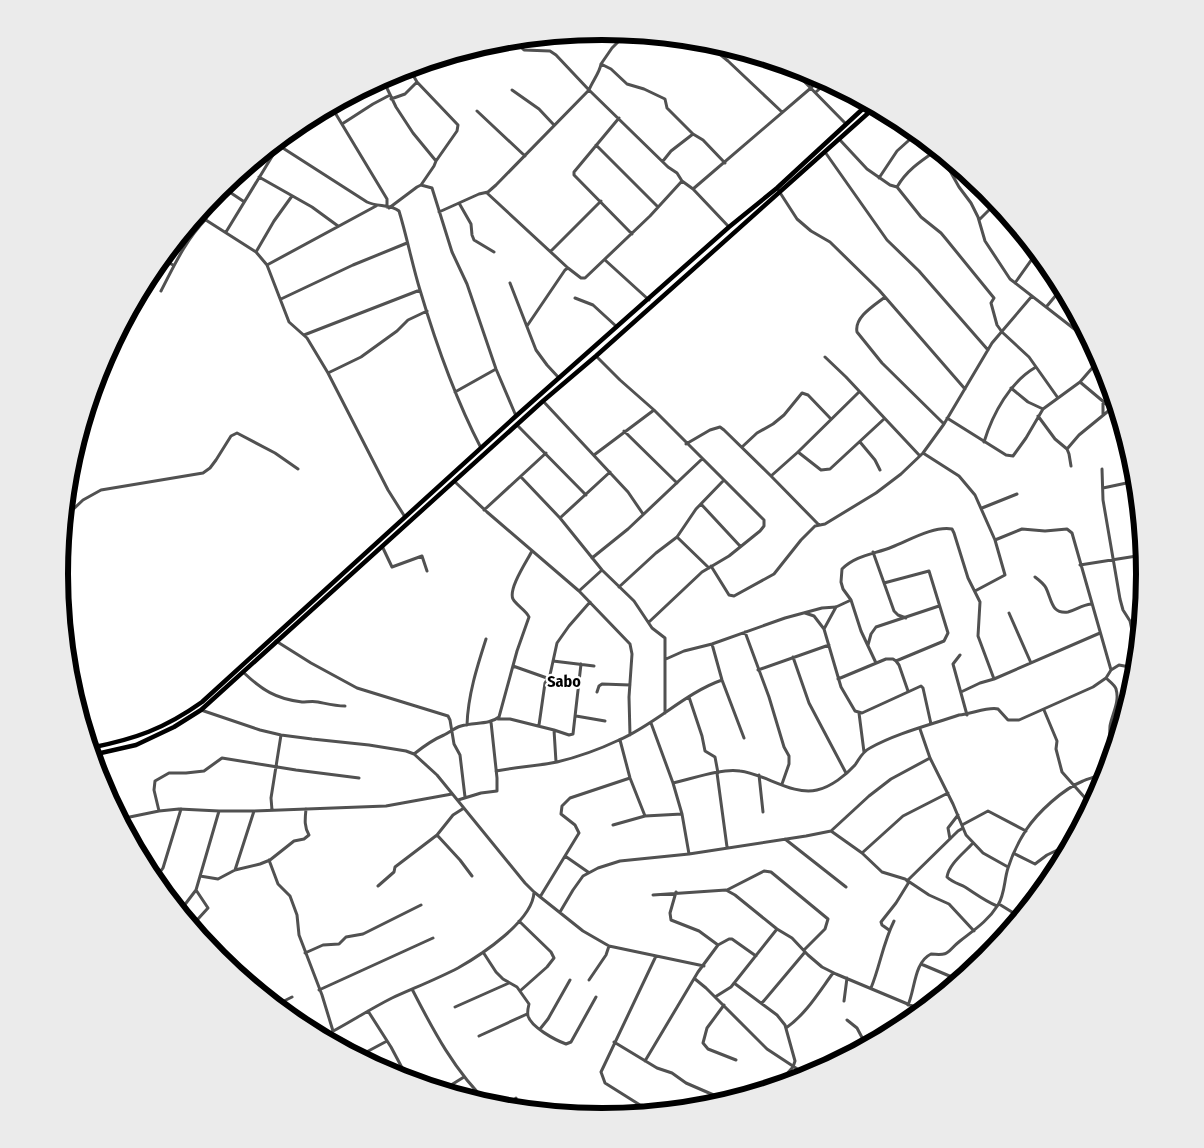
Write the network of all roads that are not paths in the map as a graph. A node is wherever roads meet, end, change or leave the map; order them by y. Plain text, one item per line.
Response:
1 (620, 40) edge
2 (520, 47) edge
3 (718, 53) edge
4 (601, 64) junction
5 (413, 75) edge
6 (805, 81) edge
7 (417, 82) junction
8 (386, 86) edge
9 (812, 87) junction
10 (821, 88) edge
11 (512, 90) dead end
12 (589, 90) junction
13 (816, 92) junction
14 (390, 97) junction
15 (863, 109) edge
16 (477, 111) dead end
17 (335, 112) edge
18 (782, 112) junction
19 (870, 113) edge
20 (620, 118) junction
21 (342, 124) junction
22 (846, 124) junction
23 (554, 125) junction
24 (692, 134) junction
25 (911, 139) edge
26 (840, 140) junction
27 (596, 146) junction
28 (281, 147) edge
29 (825, 152) junction
30 (931, 154) edge
31 (271, 155) edge
32 (525, 156) junction
33 (436, 161) junction
34 (663, 161) junction
35 (725, 163) junction
36 (949, 168) edge
37 (259, 177) junction
38 (878, 178) junction
39 (682, 181) junction
40 (421, 185) junction
41 (897, 187) junction
42 (777, 188) junction
43 (693, 189) junction
44 (228, 192) edge
45 (487, 193) junction
46 (780, 193) junction
47 (292, 196) junction
48 (243, 201) junction
49 (601, 201) junction
50 (459, 204) junction
51 (377, 206) junction
52 (388, 207) junction
53 (658, 207) junction
54 (991, 208) edge
55 (439, 212) junction
56 (206, 219) joint
57 (978, 220) junction
58 (338, 226) junction
59 (729, 228) junction
60 (226, 232) junction
61 (632, 234) junction
62 (407, 243) junction
63 (551, 251) junction
64 (256, 252) junction
65 (494, 252) dead end
66 (1033, 258) edge
67 (605, 260) junction
68 (168, 262) edge
69 (173, 265) junction
70 (267, 265) junction
71 (568, 268) junction
72 (510, 283) dead end
73 (1015, 284) junction
74 (420, 290) junction
75 (161, 291) dead end
76 (1057, 295) edge
77 (1032, 296) junction
78 (886, 297) junction
79 (575, 298) dead end
80 (281, 300) junction
81 (649, 300) junction
82 (1047, 306) junction
83 (427, 311) junction
84 (527, 326) junction
85 (617, 328) junction
86 (1002, 332) junction
87 (1078, 332) edge
88 (304, 335) junction
89 (988, 350) junction
90 (596, 356) junction
91 (826, 358) dead end
92 (1036, 366) junction
93 (1093, 367) edge
94 (496, 369) junction
95 (328, 373) junction
96 (560, 379) junction
97 (1080, 382) junction
98 (1011, 388) junction
99 (966, 389) junction
100 (455, 392) junction
101 (858, 392) junction
102 (1058, 398) junction
103 (543, 401) junction
104 (1103, 401) junction
105 (1109, 406) edge
106 (1043, 409) junction
107 (1110, 409) edge
108 (654, 410) junction
109 (1103, 414) junction
110 (516, 416) junction
111 (1038, 416) junction
112 (947, 418) junction
113 (831, 419) junction
114 (884, 419) junction
115 (944, 424) junction
116 (516, 425) junction
117 (624, 431) junction
118 (860, 442) junction
119 (984, 442) junction
120 (686, 444) junction
121 (742, 447) junction
122 (482, 448) junction
123 (1066, 449) junction
124 (798, 452) junction
125 (546, 453) junction
126 (921, 454) junction
127 (594, 455) junction
128 (702, 459) junction
129 (1071, 466) dead end
130 (298, 469) dead end
131 (1102, 469) dead end
132 (880, 470) dead end
133 (610, 472) junction
134 (771, 476) junction
135 (521, 477) junction
136 (724, 480) junction
137 (454, 481) junction
138 (677, 483) junction
139 (1128, 483) edge
140 (1103, 488) junction
141 (586, 494) junction
142 (1017, 494) dead end
143 (701, 504) junction
144 (982, 508) junction
145 (72, 510) edge
146 (484, 510) junction
147 (644, 514) junction
148 (406, 517) junction
149 (560, 518) junction
150 (819, 526) junction
151 (677, 537) junction
152 (995, 540) junction
153 (382, 546) junction
154 (740, 546) junction
155 (532, 551) junction
156 (873, 552) junction
157 (1135, 556) edge
158 (592, 558) junction
159 (1114, 560) junction
160 (1080, 565) junction
161 (710, 567) junction
162 (602, 570) junction
163 (428, 571) dead end
164 (1036, 576) dead end
165 (884, 584) junction
166 (620, 587) junction
167 (579, 591) junction
168 (974, 591) junction
169 (851, 600) junction
170 (590, 602) junction
171 (1091, 604) junction
172 (939, 606) junction
173 (836, 607) junction
174 (804, 612) junction
175 (1009, 613) dead end
176 (906, 618) junction
177 (649, 622) junction
178 (824, 628) junction
179 (1132, 629) edge
180 (744, 632) junction
181 (1100, 634) junction
182 (486, 639) dead end
183 (276, 641) junction
184 (712, 644) junction
185 (829, 645) junction
186 (868, 645) junction
187 (960, 655) dead end
188 (793, 657) junction
189 (666, 659) junction
190 (553, 661) junction
191 (896, 661) junction
192 (876, 663) junction
193 (1031, 663) junction
194 (581, 664) junction
195 (513, 666) junction
196 (594, 666) dead end
197 (1128, 667) edge
198 (758, 670) junction
199 (1111, 670) junction
200 (243, 672) junction
201 (547, 678) junction
202 (1106, 678) junction
203 (838, 679) junction
204 (994, 679) junction
205 (722, 680) junction
206 (630, 685) junction
207 (908, 691) junction
208 (597, 692) dead end
209 (960, 692) junction
210 (689, 697) junction
211 (346, 706) dead end
212 (201, 710) junction
213 (1044, 710) junction
214 (665, 713) junction
215 (859, 713) junction
216 (967, 714) junction
217 (576, 716) junction
218 (496, 719) junction
219 (605, 721) dead end
220 (491, 722) junction
221 (650, 723) junction
222 (467, 724) junction
223 (931, 724) junction
224 (539, 725) junction
225 (452, 729) junction
226 (920, 729) junction
227 (554, 730) junction
228 (281, 734) junction
229 (630, 734) junction
230 (744, 738) dead end
231 (620, 740) junction
232 (1109, 743) edge
233 (96, 747) edge
234 (864, 752) junction
235 (99, 753) edge
236 (414, 754) junction
237 (930, 758) junction
238 (556, 762) junction
239 (276, 767) junction
240 (496, 771) junction
241 (717, 773) junction
242 (846, 773) junction
243 (759, 775) junction
244 (1095, 777) edge
245 (359, 778) dead end
246 (630, 778) junction
247 (673, 783) junction
248 (782, 784) junction
249 (1074, 786) junction
250 (948, 793) junction
251 (452, 794) junction
252 (465, 798) junction
253 (1086, 799) edge
254 (458, 800) junction
255 (464, 808) junction
256 (181, 809) junction
257 (306, 809) junction
258 (159, 810) junction
259 (272, 810) junction
260 (219, 811) junction
261 (254, 811) junction
262 (763, 812) dead end
263 (682, 814) junction
264 (958, 815) junction
265 (645, 816) junction
266 (127, 817) edge
267 (612, 825) dead end
268 (962, 826) junction
269 (831, 830) junction
270 (1026, 831) junction
271 (437, 835) junction
272 (950, 838) junction
273 (784, 839) junction
274 (972, 844) junction
275 (727, 847) junction
276 (1059, 849) edge
277 (862, 853) junction
278 (689, 854) junction
279 (1014, 854) junction
280 (565, 856) junction
281 (269, 860) junction
282 (1008, 867) junction
283 (235, 870) junction
284 (588, 872) junction
285 (160, 873) edge
286 (200, 876) junction
287 (472, 876) dead end
288 (908, 881) junction
289 (378, 886) dead end
290 (846, 887) dead end
291 (196, 890) junction
292 (726, 890) junction
293 (534, 892) junction
294 (676, 892) junction
295 (653, 894) dead end
296 (540, 897) junction
297 (421, 905) dead end
298 (998, 905) junction
299 (184, 906) edge
300 (560, 912) junction
301 (1014, 914) edge
302 (198, 918) dead end
303 (519, 921) junction
304 (894, 921) dead end
305 (777, 928) junction
306 (890, 930) junction
307 (974, 931) junction
308 (433, 938) dead end
309 (718, 945) junction
310 (609, 946) junction
311 (804, 951) junction
312 (483, 952) junction
313 (306, 953) junction
314 (656, 956) junction
315 (756, 956) junction
316 (921, 964) junction
317 (704, 966) junction
318 (833, 973) junction
319 (952, 977) edge
320 (847, 978) junction
321 (695, 979) junction
322 (570, 980) dead end
323 (589, 980) dead end
324 (510, 983) junction
325 (734, 983) junction
326 (870, 988) junction
327 (412, 989) junction
328 (319, 990) junction
329 (520, 991) junction
330 (292, 997) dead end
331 (596, 997) dead end
332 (715, 997) junction
333 (844, 1001) dead end
334 (282, 1002) edge
335 (762, 1003) junction
336 (724, 1005) junction
337 (908, 1005) junction
338 (456, 1007) dead end
339 (914, 1007) edge
340 (368, 1011) junction
341 (527, 1014) junction
342 (847, 1020) dead end
343 (786, 1028) junction
344 (540, 1029) junction
345 (333, 1031) junction
346 (330, 1033) edge
347 (479, 1036) dead end
348 (864, 1039) edge
349 (387, 1041) junction
350 (614, 1042) junction
351 (365, 1053) edge
352 (736, 1060) dead end
353 (645, 1061) junction
354 (402, 1068) edge
355 (793, 1068) junction
356 (798, 1070) edge
357 (786, 1075) edge
358 (464, 1077) junction
359 (449, 1086) edge
360 (477, 1093) edge
361 (715, 1096) edge
362 (516, 1098) dead end
363 (513, 1100) edge
364 (645, 1106) edge

1 - 4 street
2 - 12 street
3 - 18 street
4 - 12 street
4 - 24 street
5 - 7 street
6 - 9 street
7 - 14 street
7 - 33 street
8 - 14 street
9 - 13 street
9 - 18 street
10 - 13 street
11 - 23 street
12 - 20 street
12 - 23 street
13 - 22 street
14 - 21 street
14 - 33 street
15 - 22 main road
16 - 32 street
17 - 21 street
18 - 35 street
19 - 26 main road
20 - 27 street
20 - 34 street
21 - 52 street
22 - 42 main road
23 - 32 street
24 - 34 street
24 - 35 street
25 - 38 street
26 - 29 main road
26 - 38 street
27 - 49 street
27 - 53 street
28 - 51 street
29 - 46 main road
29 - 89 street
30 - 41 street
31 - 37 street
32 - 45 street
33 - 40 street
34 - 39 street
35 - 43 street
36 - 57 street
37 - 47 street
37 - 48 street
38 - 41 street
39 - 43 street
39 - 53 street
40 - 52 street
40 - 55 street
41 - 86 street
42 - 46 street
42 - 59 main road
43 - 59 street
44 - 48 street
45 - 50 street
45 - 63 street
46 - 78 street
46 - 90 main road
47 - 58 street
47 - 64 street
48 - 60 street
49 - 61 street
49 - 63 street
50 - 55 street
50 - 65 street
51 - 52 street
51 - 58 street
52 - 62 street
53 - 61 street
54 - 57 street
55 - 94 street
56 - 60 street
56 - 69 street
57 - 73 street
58 - 70 street
59 - 81 main road
60 - 64 street
61 - 67 street
62 - 74 street
62 - 80 street
63 - 71 street
64 - 70 street
66 - 73 street
67 - 71 street
67 - 81 street
68 - 69 street
69 - 75 street
70 - 80 street
71 - 84 street
72 - 84 street
73 - 77 street
74 - 83 street
74 - 88 street
76 - 82 street
77 - 82 street
77 - 86 street
78 - 99 street
78 - 115 street
79 - 85 street
80 - 88 street
81 - 85 main road
82 - 87 street
83 - 95 street
83 - 100 street
84 - 96 street
85 - 96 main road
86 - 89 street
86 - 92 street
88 - 95 street
89 - 99 street
90 - 103 main road
90 - 108 street
91 - 101 street
92 - 98 street
92 - 102 street
93 - 97 street
94 - 100 street
94 - 110 street
95 - 148 street
96 - 110 main road
97 - 102 street
97 - 104 street
98 - 106 street
98 - 119 street
99 - 112 street
100 - 122 street
101 - 113 street
101 - 114 street
102 - 106 street
103 - 116 main road
103 - 127 street
104 - 105 street
104 - 109 street
106 - 111 street
107 - 109 street
108 - 117 street
108 - 120 street
109 - 123 street
110 - 122 main road
111 - 119 street
111 - 123 street
112 - 115 street
112 - 119 street
113 - 121 street
113 - 124 street
114 - 118 street
114 - 126 street
115 - 126 street
116 - 125 street
116 - 137 main road
117 - 127 street
117 - 138 street
118 - 124 street
118 - 132 street
120 - 121 street
120 - 128 street
121 - 134 street
122 - 148 main road
123 - 129 street
124 - 134 street
125 - 135 street
125 - 141 street
126 - 144 street
126 - 150 street
127 - 133 street
128 - 136 street
128 - 138 street
130 - 145 street
131 - 140 street
133 - 141 street
133 - 147 street
134 - 150 street
135 - 146 street
135 - 149 street
136 - 143 street
136 - 154 street
137 - 146 street
137 - 153 main road
138 - 147 street
139 - 140 street
140 - 159 street
141 - 149 street
142 - 144 street
143 - 151 street
143 - 154 street
144 - 152 street
146 - 155 street
147 - 158 street
148 - 233 main road
149 - 158 street
150 - 161 street
151 - 161 street
151 - 166 street
152 - 160 street
152 - 168 street
153 - 163 street
153 - 183 main road
154 - 161 street
155 - 167 street
155 - 195 street
156 - 165 street
156 - 168 street
156 - 169 street
157 - 159 street
158 - 162 street
159 - 160 street
159 - 179 street
160 - 171 street
161 - 177 street
162 - 166 street
162 - 167 street
164 - 171 street
165 - 172 street
165 - 176 street
166 - 177 street
167 - 170 street
168 - 204 street
169 - 173 street
169 - 186 street
170 - 190 street
170 - 206 street
171 - 181 street
172 - 176 street
172 - 191 street
173 - 174 street
173 - 178 street
174 - 178 street
174 - 180 street
175 - 193 street
176 - 186 street
177 - 189 street
178 - 185 street
180 - 184 street
180 - 198 street
181 - 193 street
181 - 199 street
182 - 222 street
183 - 200 main road
183 - 225 street
184 - 189 street
184 - 205 street
185 - 188 street
185 - 203 street
186 - 192 street
187 - 209 street
188 - 198 street
188 - 242 street
189 - 214 street
190 - 194 street
190 - 201 street
191 - 192 street
191 - 207 street
192 - 203 street
193 - 204 street
194 - 196 street
194 - 217 street
195 - 201 street
195 - 218 street
197 - 199 street
198 - 248 street
199 - 202 street
200 - 211 street
200 - 212 main road
201 - 224 street
202 - 213 street
202 - 232 street
203 - 215 street
204 - 209 street
205 - 210 street
205 - 230 street
206 - 208 street
206 - 229 street
207 - 215 street
207 - 223 street
209 - 216 street
210 - 214 street
210 - 241 street
212 - 228 street
212 - 235 main road
213 - 216 street
213 - 249 street
214 - 221 street
215 - 234 street
216 - 223 street
217 - 219 street
217 - 227 street
218 - 220 street
218 - 224 street
220 - 222 street
220 - 240 street
221 - 229 street
221 - 247 street
222 - 225 street
223 - 226 street
224 - 227 street
225 - 236 street
225 - 252 street
226 - 234 street
226 - 237 street
227 - 238 street
228 - 236 street
228 - 239 street
229 - 231 street
231 - 238 street
231 - 246 street
234 - 242 street
236 - 251 street
237 - 250 street
237 - 269 street
238 - 240 street
239 - 245 street
239 - 258 street
239 - 259 street
240 - 252 street
241 - 243 street
241 - 247 street
241 - 275 street
242 - 248 street
243 - 248 street
243 - 262 street
244 - 249 street
246 - 265 street
246 - 280 street
247 - 263 street
249 - 253 street
249 - 270 street
250 - 264 street
250 - 277 street
251 - 254 street
251 - 257 street
252 - 254 street
254 - 255 street
255 - 271 street
255 - 293 street
256 - 258 street
256 - 260 street
256 - 285 street
257 - 259 street
257 - 281 street
258 - 266 street
259 - 261 street
260 - 261 street
260 - 286 street
261 - 283 street
263 - 265 street
263 - 278 street
264 - 268 street
264 - 272 street
265 - 267 street
268 - 270 street
268 - 272 street
268 - 274 street
269 - 273 street
269 - 277 street
270 - 279 street
271 - 287 street
271 - 289 street
272 - 288 street
273 - 275 street
273 - 290 street
274 - 282 street
274 - 298 street
275 - 278 street
276 - 279 street
277 - 288 street
278 - 284 street
279 - 282 street
280 - 284 street
280 - 296 street
281 - 283 street
281 - 313 street
282 - 298 street
283 - 286 street
284 - 300 street
286 - 291 street
288 - 306 street
288 - 307 street
291 - 299 street
291 - 302 street
292 - 294 street
292 - 305 street
292 - 311 street
293 - 296 street
293 - 303 street
294 - 295 street
294 - 309 street
296 - 300 street
297 - 313 street
298 - 301 street
298 - 307 street
300 - 310 street
303 - 312 street
303 - 329 street
304 - 306 street
305 - 311 street
305 - 315 street
306 - 326 street
307 - 316 street
308 - 328 street
309 - 315 street
309 - 317 street
310 - 314 street
310 - 323 street
311 - 318 street
311 - 335 street
312 - 324 street
312 - 327 street
313 - 328 street
314 - 317 street
314 - 350 street
315 - 325 street
316 - 319 street
316 - 337 street
317 - 321 street
318 - 320 street
318 - 343 street
320 - 326 street
320 - 333 street
321 - 332 street
321 - 353 street
322 - 344 street
324 - 329 street
324 - 338 street
325 - 332 street
325 - 335 street
326 - 337 street
327 - 340 street
327 - 358 street
328 - 345 street
329 - 341 street
330 - 334 street
331 - 344 street
332 - 336 street
335 - 343 street
336 - 352 street
336 - 355 street
337 - 339 street
340 - 345 street
340 - 349 street
341 - 344 street
341 - 347 street
342 - 348 street
343 - 355 street
345 - 346 street
349 - 351 street
349 - 354 street
350 - 353 street
350 - 364 street
353 - 361 street
355 - 356 street
355 - 357 street
358 - 359 street
358 - 360 street
362 - 363 street

